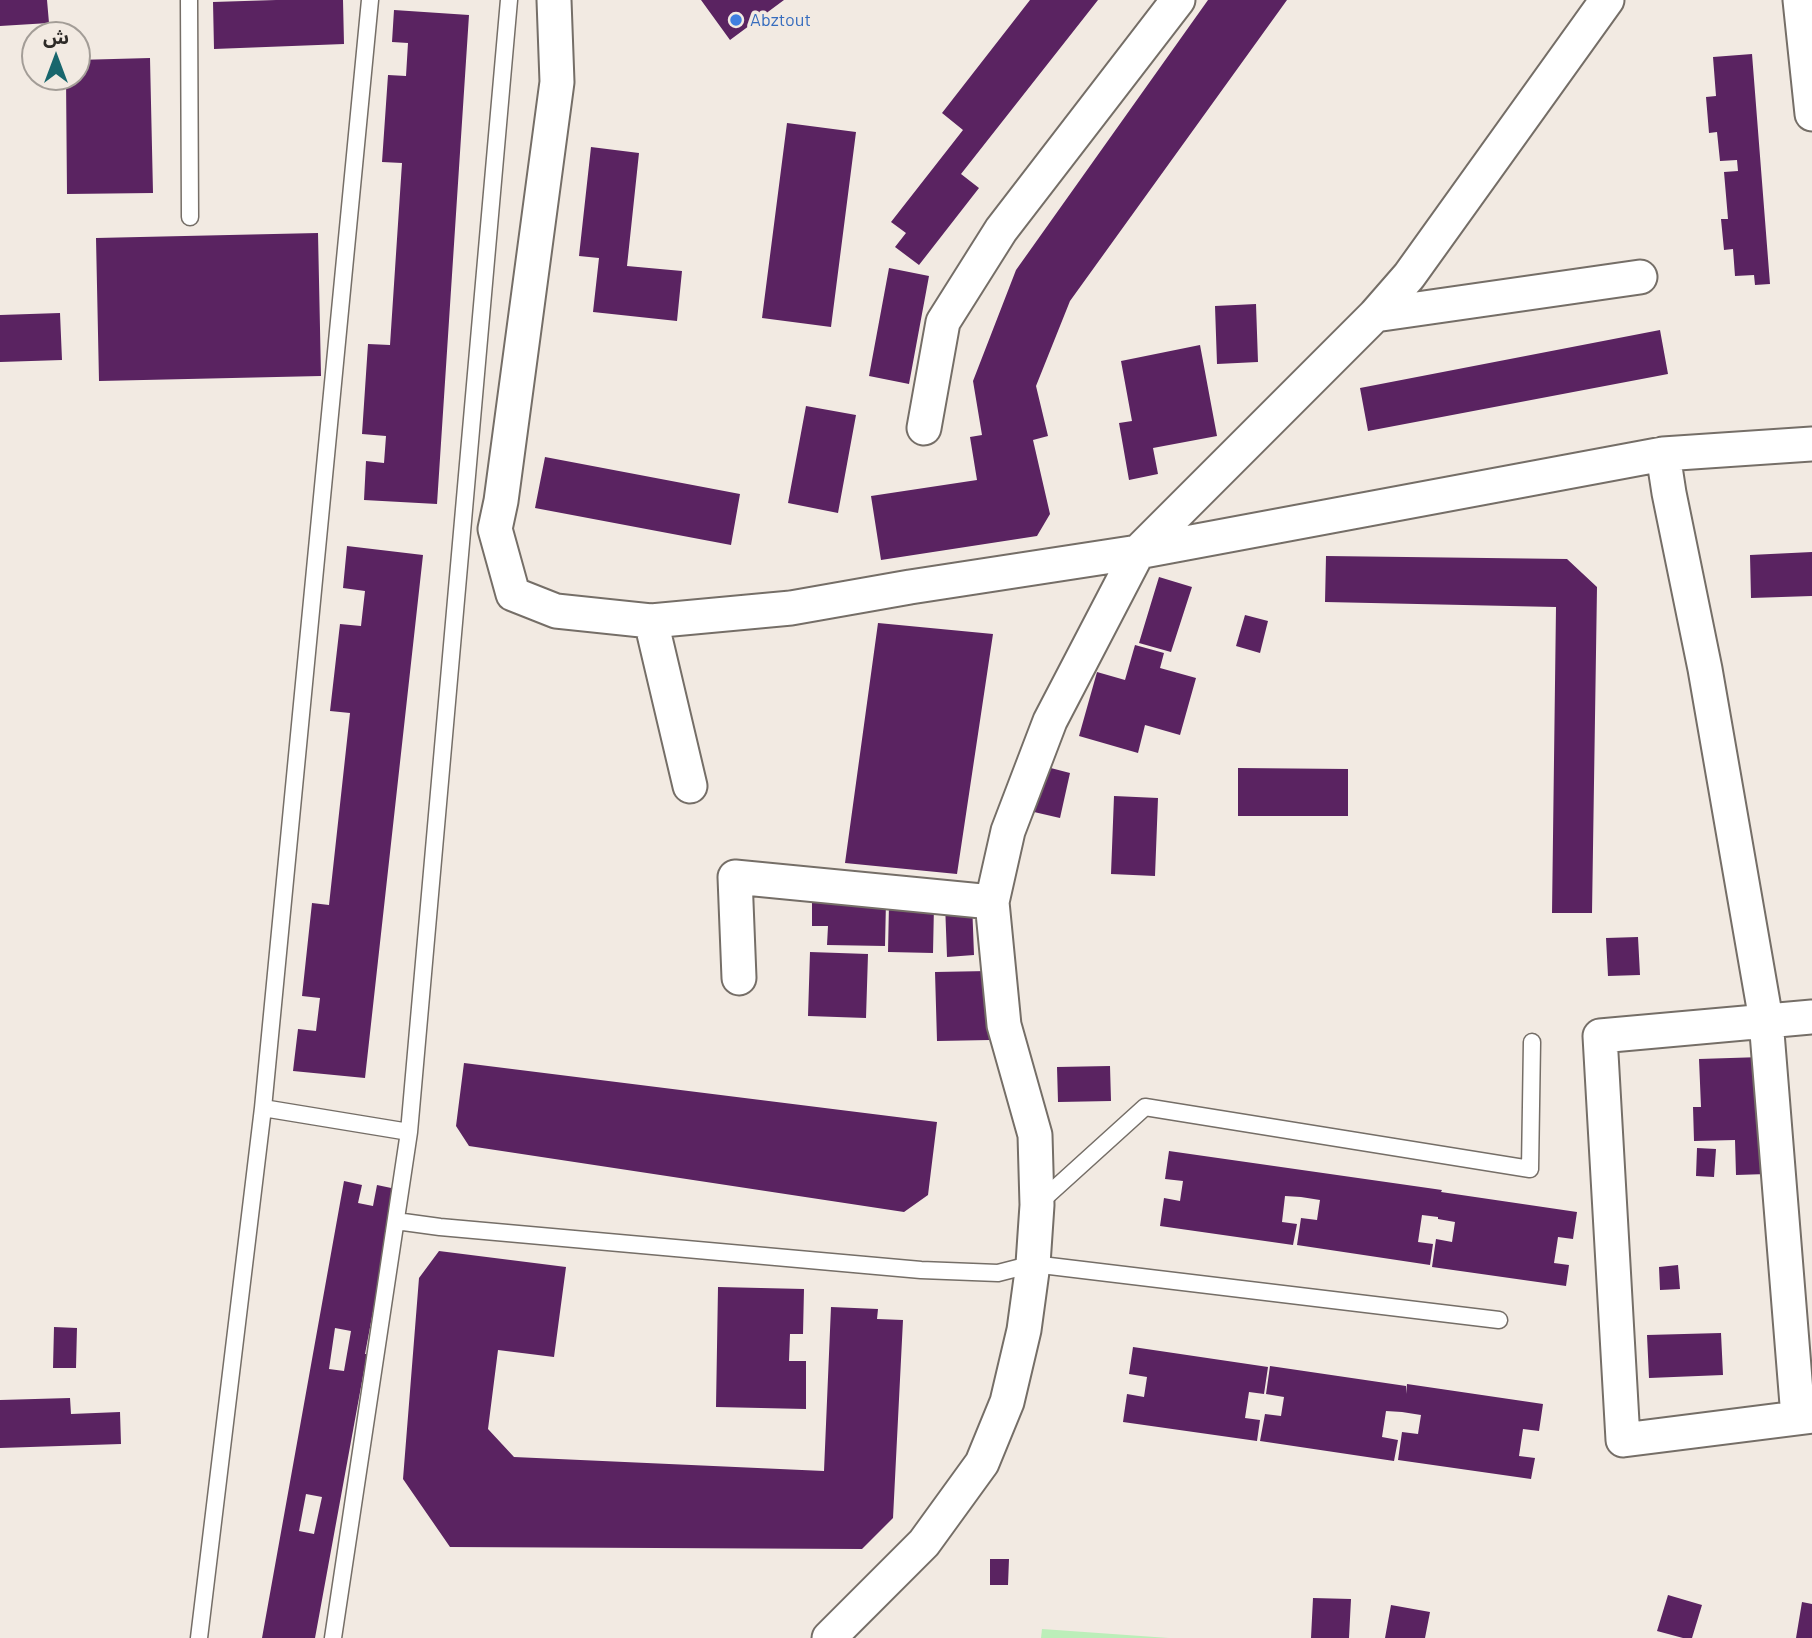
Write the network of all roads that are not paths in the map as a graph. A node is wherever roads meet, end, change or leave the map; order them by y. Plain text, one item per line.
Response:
1 (189, 0) edge
2 (370, 0) edge
3 (509, 0) edge
4 (554, 0) edge
5 (1178, 0) edge
6 (1607, 0) edge
7 (1800, 0) edge
8 (1812, 114) edge
9 (190, 216) dead end
10 (1640, 277) dead end
11 (1375, 315) junction
12 (924, 428) dead end
13 (1812, 444) edge
14 (1663, 454) junction
15 (1138, 552) junction
16 (651, 621) junction
17 (690, 786) dead end
18 (992, 902) junction
19 (739, 978) dead end
20 (1812, 1017) edge
21 (1766, 1020) junction
22 (1532, 1042) dead end
23 (263, 1108) junction
24 (409, 1132) junction
25 (1037, 1205) junction
26 (396, 1221) junction
27 (1033, 1264) junction
28 (1499, 1320) dead end
29 (1805, 1416) edge
30 (199, 1638) edge
31 (333, 1638) edge
32 (829, 1638) edge

1 - 9 lane
2 - 23 lane
3 - 24 lane
4 - 16 street
5 - 12 street
6 - 11 street
7 - 8 street
10 - 11 street
11 - 15 street
13 - 14 street
14 - 15 street
14 - 21 street
15 - 16 street
15 - 18 street
16 - 17 street
18 - 19 street
18 - 25 street
20 - 21 street
21 - 29 street
21 - 29 street
22 - 25 lane
23 - 24 lane
23 - 30 lane
24 - 26 lane
25 - 27 street
26 - 27 lane
26 - 31 lane
27 - 28 lane
27 - 32 street

